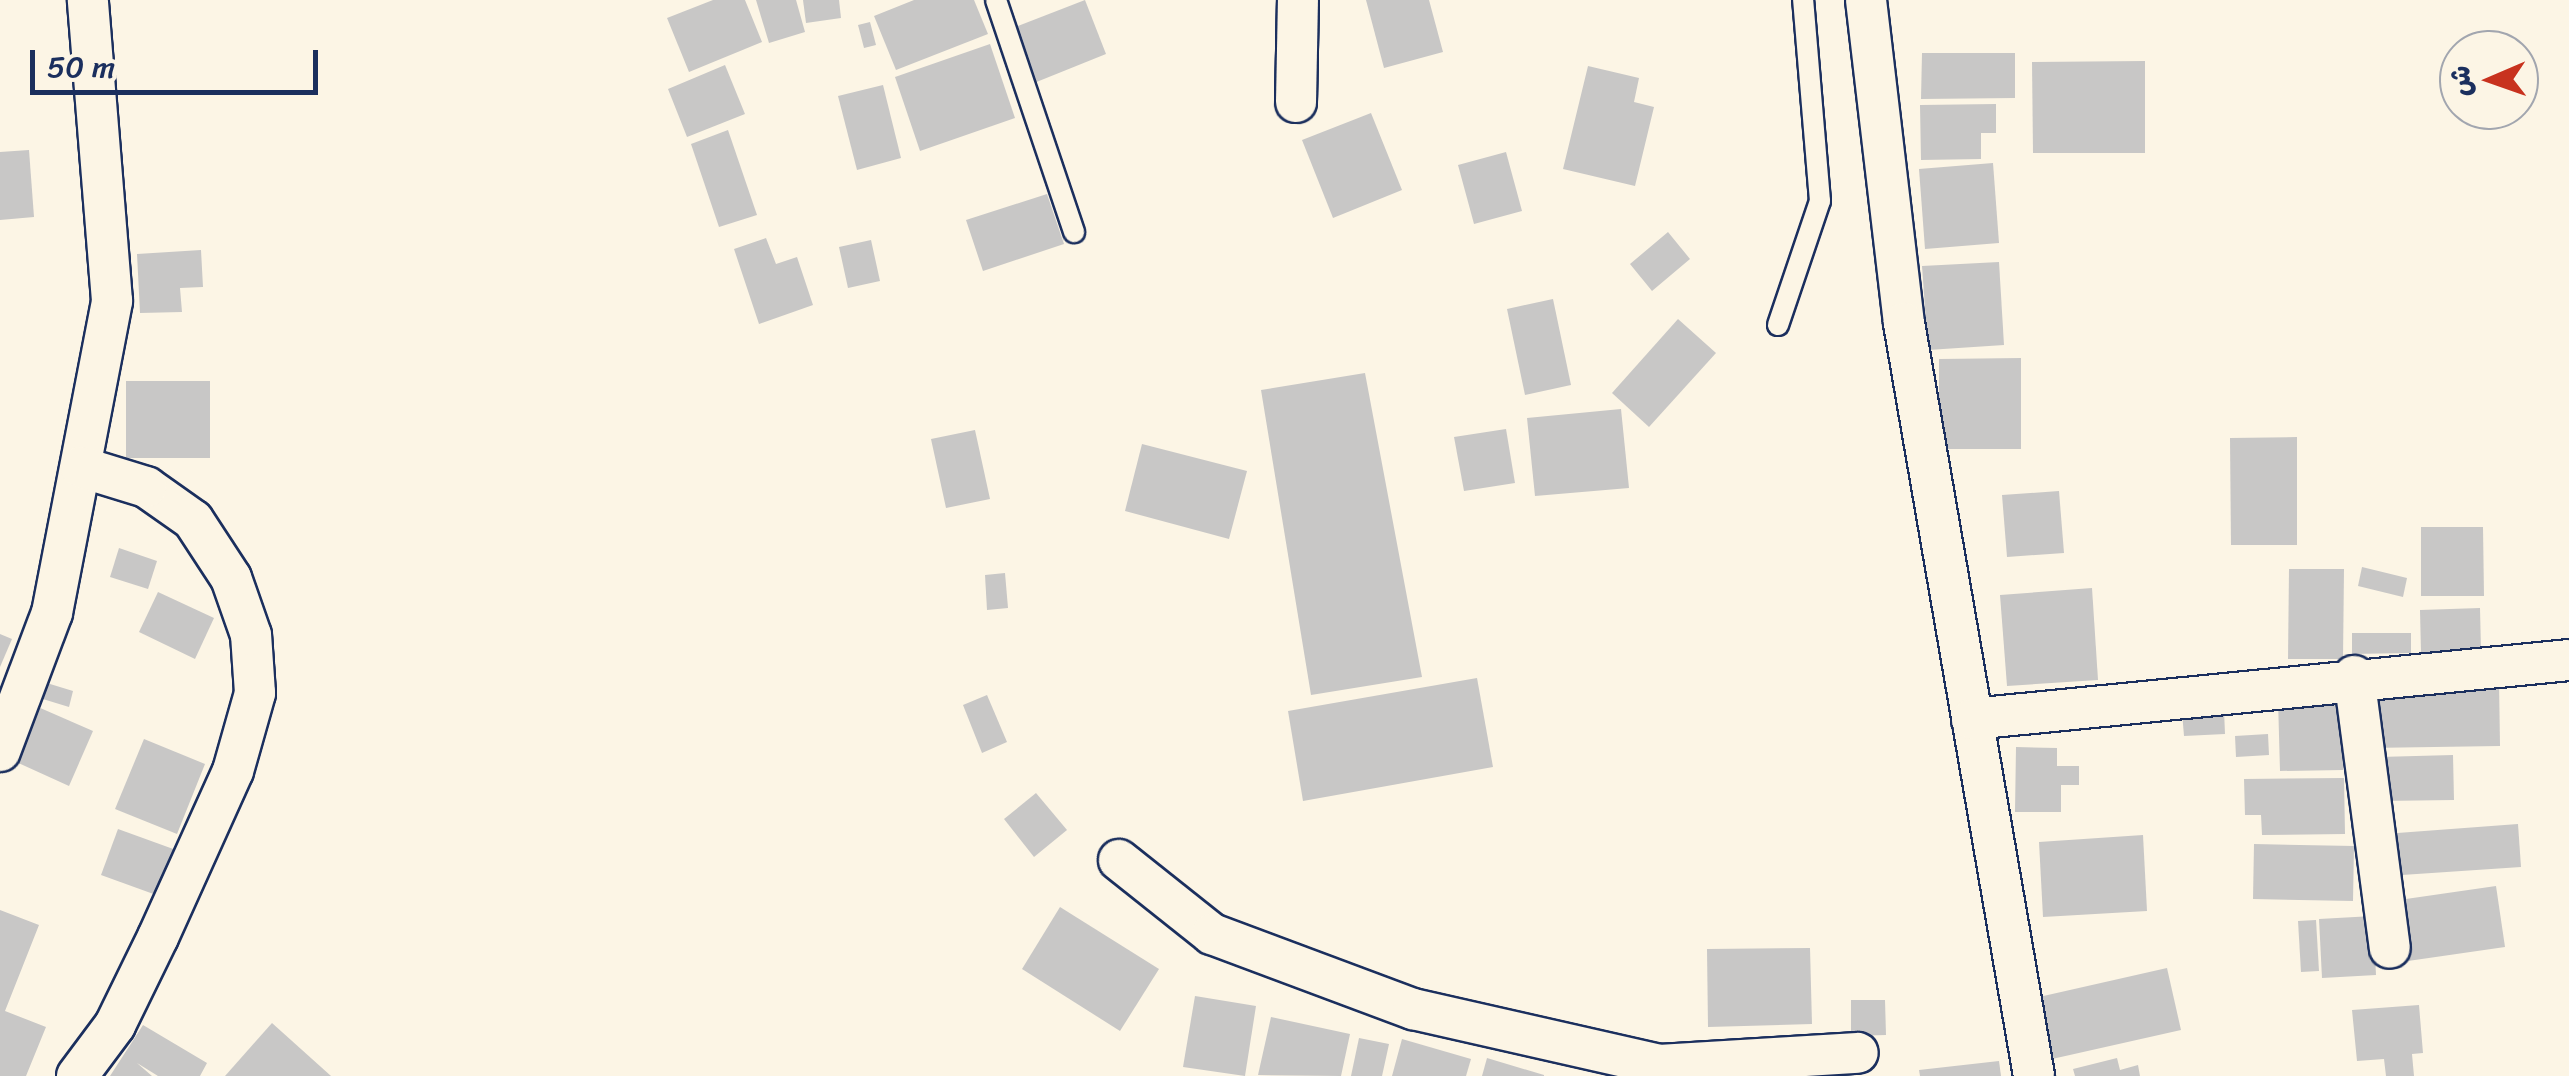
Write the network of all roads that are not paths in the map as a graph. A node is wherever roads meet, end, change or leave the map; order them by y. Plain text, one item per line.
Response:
1 (88, 0) edge
2 (996, 0) edge
3 (1298, 0) edge
4 (1803, 0) edge
5 (1866, 0) edge
6 (1296, 102) dead end
7 (1074, 232) dead end
8 (1778, 326) dead end
9 (81, 467) junction
10 (2569, 660) edge
11 (2354, 676) junction
12 (1972, 719) junction
13 (0, 752) edge
14 (1119, 860) dead end
15 (2390, 948) dead end
16 (1858, 1053) dead end
17 (1583, 1062) edge
18 (77, 1076) edge
19 (2034, 1076) edge

1 - 9 street
2 - 7 lane
3 - 6 street
4 - 8 lane
5 - 12 street
9 - 13 street
9 - 18 street
10 - 11 street
11 - 12 street
11 - 15 street
12 - 19 street
14 - 17 street
16 - 17 street

